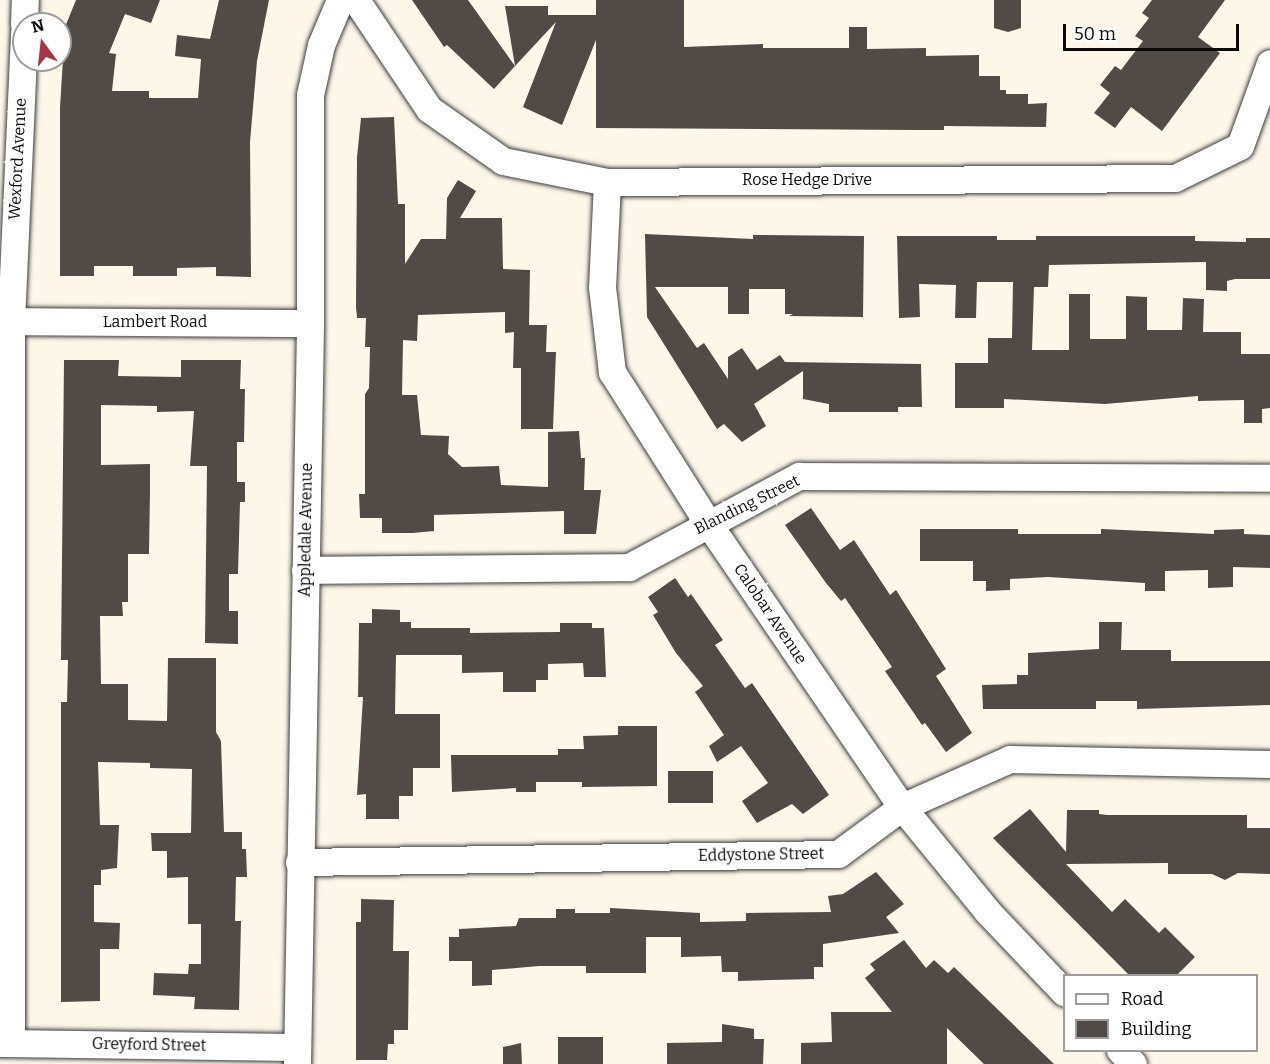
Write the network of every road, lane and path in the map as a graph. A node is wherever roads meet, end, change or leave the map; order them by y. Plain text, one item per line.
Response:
1 (340, 0) edge
2 (356, 0) edge
3 (1270, 63) edge
4 (21, 72) edge
5 (608, 182) junction
6 (5, 321) edge
7 (310, 323) junction
8 (1270, 478) edge
9 (708, 523) junction
10 (305, 570) junction
11 (1270, 764) edge
12 (902, 807) junction
13 (299, 862) junction
14 (1063, 990) edge
15 (5, 1043) edge
16 (1122, 1052) edge
17 (297, 1056) edge
18 (1132, 1064) edge

1 - 7 street, Appledale Avenue
2 - 5 street, Rose Hedge Drive
3 - 5 street, Rose Hedge Drive
4 - 6 street, Wexford Avenue
5 - 9 street, Calobar Avenue
6 - 7 street, Lambert Road
6 - 15 street, Wexford Avenue
7 - 10 street, Appledale Avenue
8 - 9 street, Blanding Street
9 - 10 street, Blanding Street
9 - 12 street, Calobar Avenue
10 - 13 street, Appledale Avenue
11 - 12 street, Eddystone Street
12 - 13 street, Eddystone Street
12 - 14 street, Calobar Avenue
13 - 17 street, Appledale Avenue
15 - 17 street, Greyford Street
16 - 18 street

